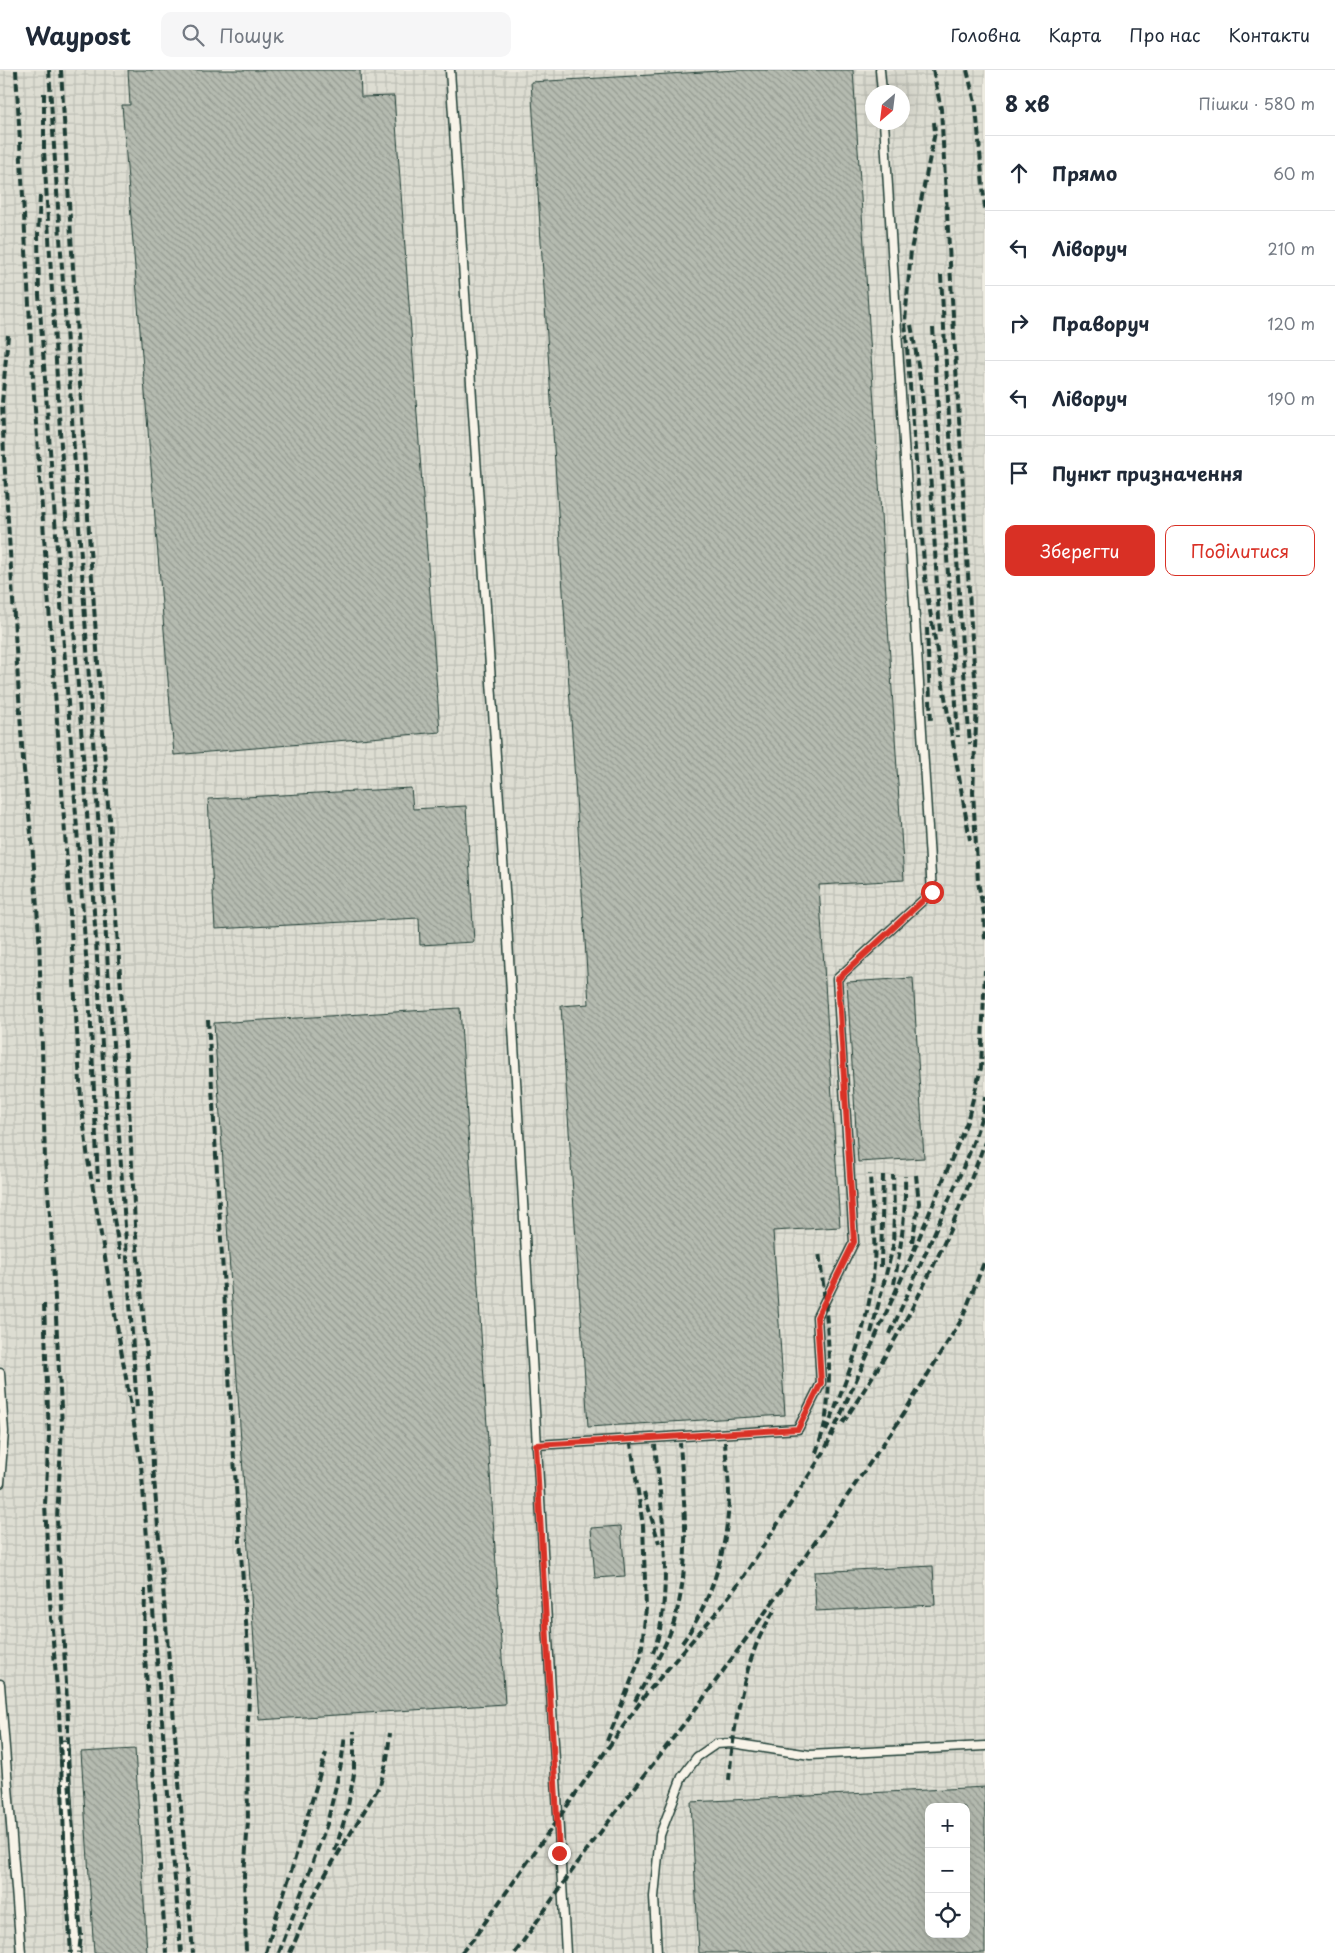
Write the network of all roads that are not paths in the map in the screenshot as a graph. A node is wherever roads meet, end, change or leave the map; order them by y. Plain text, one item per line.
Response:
1 (450, 70) edge
2 (459, 70) edge
3 (880, 70) edge
4 (881, 85) edge
5 (884, 130) edge
6 (0, 1373) edge
7 (536, 1445) junction
8 (0, 1483) edge
9 (0, 1684) edge
10 (64, 1745) dead end
11 (985, 1746) edge
12 (3, 1753) edge
13 (21, 1953) edge
14 (76, 1953) edge
15 (566, 1953) edge
16 (657, 1953) edge

1 - 2 lane
1 - 7 lane
3 - 4 lane
5 - 7 lane
6 - 8 lane
7 - 15 lane
9 - 12 lane
10 - 14 lane
11 - 16 lane
12 - 13 lane

